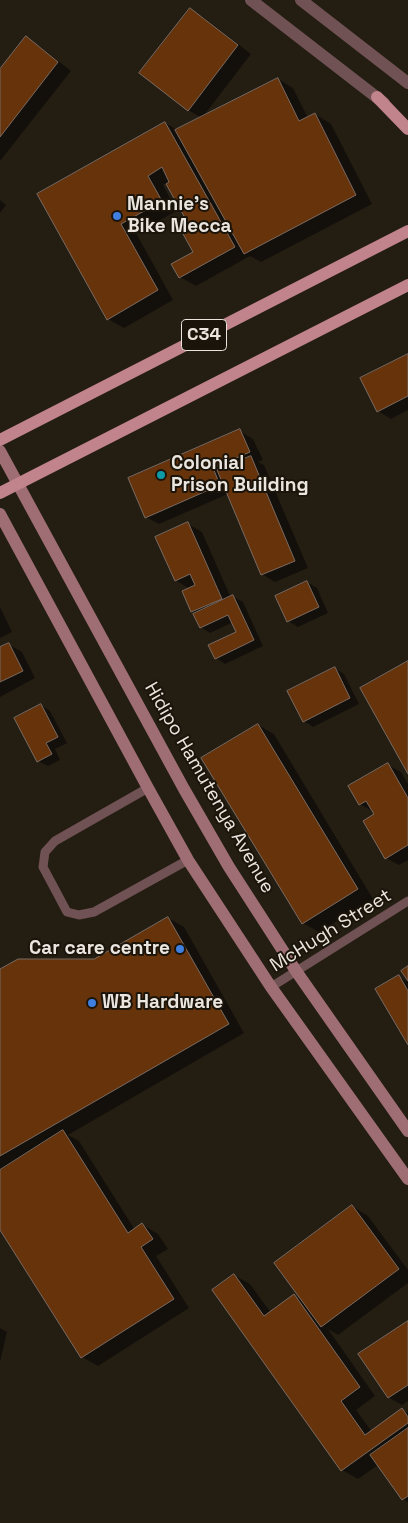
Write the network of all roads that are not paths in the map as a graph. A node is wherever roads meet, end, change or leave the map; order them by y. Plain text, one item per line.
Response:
1 (251, 0) edge
2 (301, 0) edge
3 (408, 83) edge
4 (376, 97) junction
5 (408, 121) edge
6 (408, 129) edge
7 (408, 231) edge
8 (408, 285) edge
9 (0, 440) edge
10 (0, 450) edge
11 (18, 483) junction
12 (0, 493) edge
13 (0, 514) edge
14 (148, 788) junction
15 (188, 860) junction
16 (408, 901) edge
17 (296, 971) junction
18 (271, 987) junction
19 (408, 1131) edge
20 (408, 1179) edge

1 - 4 street
2 - 3 street
4 - 5 street
4 - 6 main road
7 - 9 main road, C34
8 - 11 main road, C34
10 - 11 street, Hidipo Hamutenya Avenue
11 - 12 main road, C34
11 - 17 street, Hidipo Hamutenya Avenue
13 - 14 street
14 - 15 street
14 - 15 lane
15 - 18 street
16 - 17 lane, McHugh Street
17 - 18 lane, McHugh Street
17 - 19 street, Hidipo Hamutenya Avenue
18 - 20 street

